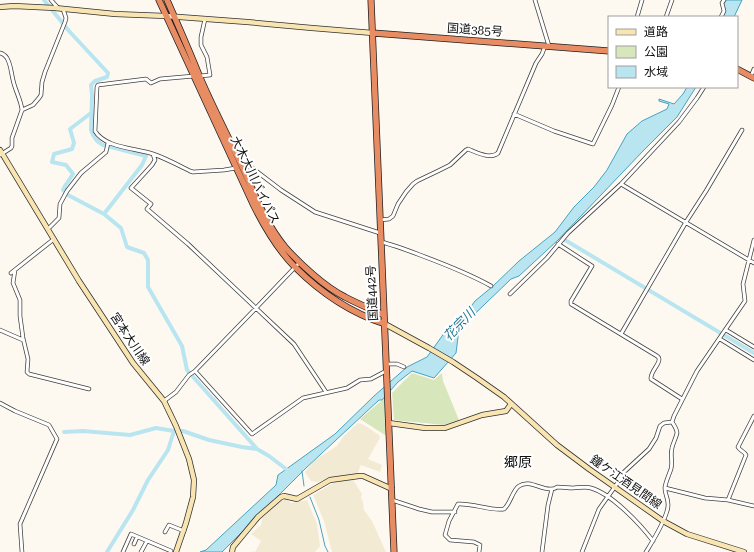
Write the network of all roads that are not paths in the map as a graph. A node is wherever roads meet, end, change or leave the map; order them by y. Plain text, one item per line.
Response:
1 (51, 0) edge
2 (159, 0) edge
3 (167, 0) edge
4 (371, 0) edge
5 (535, 0) edge
6 (642, 0) edge
7 (672, 0) edge
8 (724, 0) edge
9 (0, 7) edge
10 (59, 8) junction
11 (166, 16) junction
12 (637, 16) edge
13 (666, 16) edge
14 (722, 16) edge
15 (175, 17) junction
16 (205, 19) junction
17 (373, 33) junction
18 (547, 46) junction
19 (608, 51) edge
20 (0, 53) edge
21 (738, 70) edge
22 (754, 70) edge
23 (197, 76) junction
24 (752, 77) edge
25 (619, 88) edge
26 (703, 88) edge
27 (22, 110) junction
28 (514, 114) junction
29 (742, 130) dead end
30 (107, 145) junction
31 (1, 153) edge
32 (153, 154) junction
33 (239, 167) junction
34 (621, 184) junction
35 (380, 220) junction
36 (686, 222) junction
37 (48, 229) junction
38 (381, 234) junction
39 (54, 239) junction
40 (754, 240) edge
41 (381, 242) junction
42 (558, 244) junction
43 (749, 260) junction
44 (300, 262) junction
45 (754, 263) edge
46 (295, 267) junction
47 (15, 270) junction
48 (11, 273) dead end
49 (491, 286) dead end
50 (510, 294) dead end
51 (256, 308) junction
52 (384, 315) junction
53 (385, 328) junction
54 (0, 330) edge
55 (621, 334) junction
56 (723, 334) junction
57 (23, 340) junction
58 (754, 347) edge
59 (754, 360) edge
60 (386, 364) junction
61 (404, 367) dead end
62 (386, 371) junction
63 (194, 372) junction
64 (89, 389) dead end
65 (326, 392) junction
66 (682, 399) junction
67 (164, 402) junction
68 (0, 403) edge
69 (511, 404) junction
70 (754, 416) edge
71 (672, 422) junction
72 (389, 423) junction
73 (615, 487) junction
74 (665, 488) junction
75 (392, 489) junction
76 (552, 489) junction
77 (607, 496) junction
78 (392, 500) junction
79 (728, 500) junction
80 (754, 506) edge
81 (455, 512) junction
82 (663, 521) junction
83 (184, 531) junction
84 (165, 532) dead end
85 (137, 537) junction
86 (147, 541) junction
87 (653, 541) junction
88 (134, 544) dead end
89 (177, 550) edge
90 (542, 551) edge
91 (22, 552) edge
92 (123, 552) edge
93 (141, 552) edge
94 (171, 552) edge
95 (232, 552) edge
96 (394, 552) edge
97 (479, 552) edge
98 (548, 552) edge
99 (582, 552) edge
100 (646, 552) edge
101 (744, 552) edge

1 - 10 street
2 - 11 highway, 大木大川バイパス
3 - 15 highway, 大木大川バイパス
4 - 17 highway
5 - 18 street
6 - 12 street
7 - 13 street
8 - 14 street
9 - 10 main road
10 - 11 main road
10 - 27 street
11 - 15 main road
11 - 23 highway, 大木大川バイパス
15 - 16 main road
15 - 23 highway, 大木大川バイパス
16 - 17 main road
16 - 23 street
17 - 18 highway, 国道385号
17 - 35 highway, 国道442号
18 - 19 highway, 国道385号
18 - 28 street
20 - 27 street
21 - 24 highway
22 - 24 street
23 - 30 street
23 - 33 highway, 大木大川バイパス
25 - 28 street
26 - 34 street
27 - 31 street
28 - 35 street
29 - 36 street
30 - 32 street
30 - 37 street
31 - 37 main road, 宮本大川線
32 - 33 street
32 - 51 street
33 - 38 street
33 - 44 highway, 大木大川バイパス
33 - 46 highway, 大木大川バイパス
34 - 36 street
34 - 42 street
35 - 38 highway, 国道442号
36 - 43 street
36 - 55 street
37 - 39 main road, 宮本大川線
38 - 41 highway, 国道442号
39 - 47 street
39 - 67 main road, 宮本大川線
40 - 43 street
41 - 49 street
41 - 52 highway, 国道442号
42 - 50 street
42 - 55 street
43 - 45 street
43 - 56 street
44 - 46 street
44 - 52 highway, 大木大川バイパス
46 - 51 street
46 - 53 highway, 大木大川バイパス
47 - 48 street
47 - 57 street
51 - 63 street
51 - 65 street
52 - 53 highway, 国道442号
53 - 60 highway, 国道442号
53 - 69 main road, 鐘ケ江酒見間線
54 - 57 street
55 - 66 street
56 - 58 street
56 - 59 street
56 - 66 street
57 - 64 street
60 - 61 street
60 - 62 highway, 国道442号
62 - 65 street
62 - 72 highway, 国道442号
63 - 65 street
63 - 67 street
66 - 71 street
67 - 83 main road, 宮本大川線
68 - 91 street
69 - 72 main road
69 - 73 main road, 鐘ケ江酒見間線
70 - 79 street
71 - 73 street
71 - 74 street
72 - 75 highway, 国道442号
73 - 77 street
73 - 82 main road, 鐘ケ江酒見間線
74 - 79 street
74 - 82 street
75 - 78 highway, 国道442号
75 - 95 main road
76 - 77 street
76 - 81 street
76 - 90 street
77 - 87 street
77 - 99 street
78 - 81 street
78 - 96 highway, 国道442号
79 - 80 street
81 - 97 street
82 - 87 street
82 - 101 main road, 鐘ケ江酒見間線
83 - 84 street
83 - 89 main road, 宮本大川線
85 - 86 street
85 - 88 street
85 - 92 street
86 - 93 street
86 - 94 street
87 - 100 street
89 - 94 street
90 - 98 street

